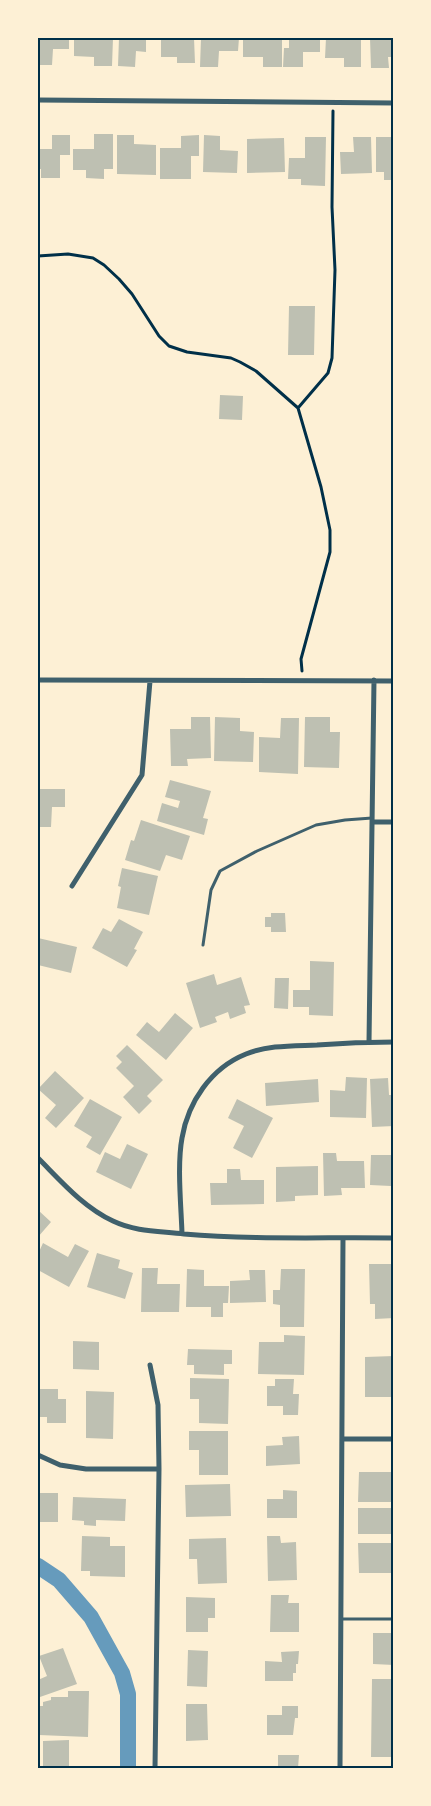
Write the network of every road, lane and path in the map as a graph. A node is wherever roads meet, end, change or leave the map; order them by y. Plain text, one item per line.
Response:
1 (38, 100) edge
2 (333, 102) junction
3 (394, 103) edge
4 (38, 256) edge
5 (298, 408) junction
6 (38, 680) edge
7 (302, 680) junction
8 (374, 680) junction
9 (150, 681) junction
10 (394, 681) edge
11 (373, 820) junction
12 (394, 822) edge
13 (72, 886) dead end
14 (203, 946) dead end
15 (369, 1042) junction
16 (394, 1042) edge
17 (38, 1158) edge
18 (182, 1233) junction
19 (343, 1238) junction
20 (394, 1238) edge
21 (150, 1365) dead end
22 (342, 1439) junction
23 (394, 1439) edge
24 (38, 1455) edge
25 (159, 1469) junction
26 (340, 1618) junction
27 (394, 1619) edge
28 (155, 1768) edge
29 (340, 1768) edge

1 - 2 street
2 - 3 street
2 - 5 path
4 - 5 path
5 - 7 path
6 - 9 street
7 - 8 street
7 - 9 street
8 - 10 street
8 - 11 street
9 - 13 street
11 - 12 street
11 - 14 lane
11 - 15 street
15 - 16 street
15 - 18 street
17 - 18 street
18 - 19 street
19 - 20 street
19 - 22 street
21 - 25 street
22 - 23 street
22 - 26 street
24 - 25 street
25 - 28 street
26 - 27 lane
26 - 29 street

